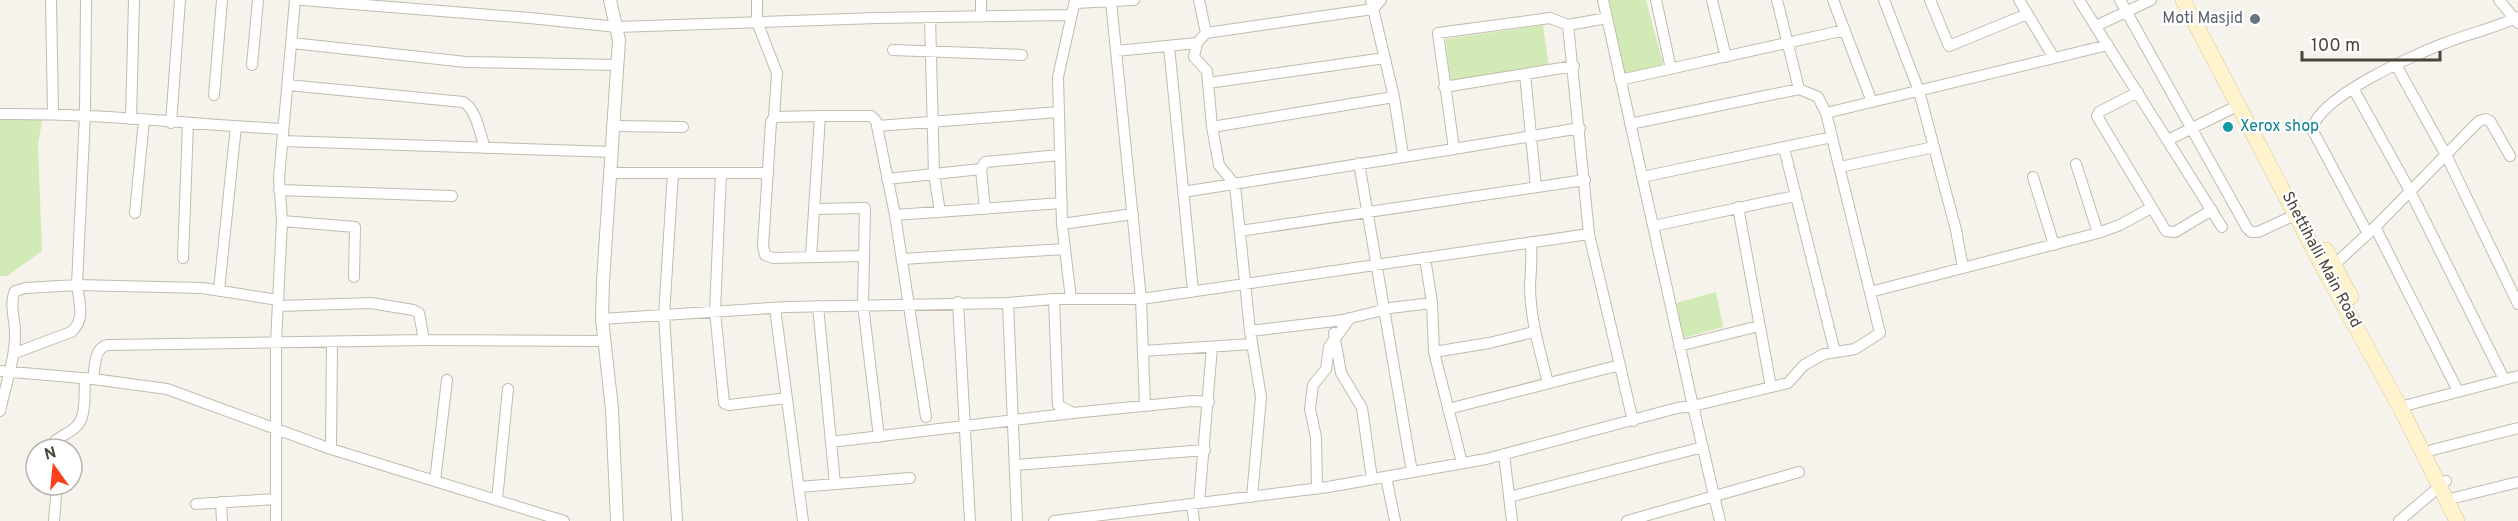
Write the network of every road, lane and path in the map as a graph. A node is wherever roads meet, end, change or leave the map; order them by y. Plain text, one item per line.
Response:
1 (51, 0) edge
2 (87, 0) edge
3 (134, 0) edge
4 (180, 0) edge
5 (222, 0) edge
6 (258, 0) edge
7 (296, 0) edge
8 (302, 0) edge
9 (610, 0) edge
10 (757, 0) edge
11 (981, 0) edge
12 (1134, 0) edge
13 (1199, 0) edge
14 (1381, 0) edge
15 (1603, 0) edge
16 (1656, 0) edge
17 (1712, 0) edge
18 (1777, 0) edge
19 (1833, 0) edge
20 (1884, 0) edge
21 (1932, 0) edge
22 (2019, 0) edge
23 (2079, 0) edge
24 (2120, 0) edge
25 (2151, 0) edge
26 (2183, 0) edge
27 (2194, 0) edge
28 (2499, 0) edge
29 (1112, 1) edge
30 (1372, 4) edge
31 (1074, 6) edge
32 (2127, 12) junction
33 (2027, 14) junction
34 (981, 16) junction
35 (930, 17) junction
36 (1606, 18) junction
37 (2517, 20) edge
38 (757, 22) junction
39 (1568, 25) junction
40 (2096, 26) junction
41 (617, 27) junction
42 (1845, 30) junction
43 (1206, 33) junction
44 (292, 43) junction
45 (1197, 44) junction
46 (1787, 44) junction
47 (2108, 45) junction
48 (1169, 46) junction
49 (893, 50) dead end
50 (1116, 51) junction
51 (931, 52) junction
52 (1022, 55) dead end
53 (1726, 57) junction
54 (1385, 58) junction
55 (2054, 58) junction
56 (252, 65) dead end
57 (618, 65) junction
58 (2396, 65) junction
59 (1574, 66) junction
60 (1671, 69) junction
61 (1525, 74) junction
62 (1620, 80) junction
63 (1208, 83) junction
64 (288, 85) junction
65 (1444, 87) junction
66 (2353, 88) junction
67 (1799, 89) junction
68 (1919, 91) junction
69 (2138, 92) junction
70 (214, 95) dead end
71 (1395, 98) junction
72 (1872, 102) junction
73 (2239, 105) junction
74 (1059, 112) junction
75 (53, 113) junction
76 (1826, 113) junction
77 (0, 114) edge
78 (85, 114) junction
79 (820, 116) junction
80 (774, 117) junction
81 (131, 119) junction
82 (144, 120) junction
83 (171, 123) junction
84 (933, 123) junction
85 (188, 124) junction
86 (1630, 124) junction
87 (236, 126) junction
88 (614, 126) junction
89 (877, 126) junction
90 (684, 127) dead end
91 (1212, 127) junction
92 (1580, 128) junction
93 (2193, 128) junction
94 (283, 129) junction
95 (1531, 137) junction
96 (1832, 137) junction
97 (2168, 140) junction
98 (282, 141) junction
99 (1934, 147) junction
100 (485, 148) junction
101 (1784, 148) junction
102 (1454, 149) junction
103 (612, 152) junction
104 (1060, 155) junction
105 (1403, 155) junction
106 (2446, 155) junction
107 (2510, 156) dead end
108 (1359, 163) junction
109 (2076, 164) dead end
110 (1840, 167) junction
111 (981, 169) junction
112 (610, 173) junction
113 (673, 173) junction
114 (721, 173) junction
115 (768, 173) junction
116 (934, 174) junction
117 (1642, 177) junction
118 (2033, 177) dead end
119 (887, 178) junction
120 (1585, 180) junction
121 (1235, 184) junction
122 (1536, 187) junction
123 (279, 190) junction
124 (2410, 191) junction
125 (1183, 192) junction
126 (452, 196) dead end
127 (1795, 196) junction
128 (1062, 203) junction
129 (1738, 207) junction
130 (2151, 208) junction
131 (814, 209) junction
132 (985, 209) junction
133 (2211, 210) junction
134 (940, 212) junction
135 (1368, 212) junction
136 (135, 213) dead end
137 (1133, 214) junction
138 (2297, 214) junction
139 (895, 215) junction
140 (282, 221) junction
141 (1062, 224) junction
142 (1653, 226) junction
143 (2222, 227) dead end
144 (1240, 231) junction
145 (2371, 231) junction
146 (2098, 233) junction
147 (1589, 234) junction
148 (1531, 242) junction
149 (2054, 245) junction
150 (1065, 249) junction
151 (863, 256) junction
152 (811, 257) junction
153 (183, 258) dead end
154 (1425, 258) junction
155 (902, 259) junction
156 (1377, 265) junction
157 (2334, 265) junction
158 (1963, 268) junction
159 (354, 277) dead end
160 (1245, 284) junction
161 (77, 285) junction
162 (219, 290) junction
163 (1193, 291) junction
164 (1870, 292) junction
165 (12, 298) junction
166 (0, 299) edge
167 (1054, 299) junction
168 (1071, 299) junction
169 (1141, 299) junction
170 (958, 302) junction
171 (278, 303) junction
172 (1008, 303) junction
173 (1432, 303) junction
174 (909, 304) junction
175 (2518, 304) edge
176 (863, 305) junction
177 (818, 306) junction
178 (775, 308) junction
179 (1385, 309) junction
180 (715, 311) junction
181 (664, 315) junction
182 (1350, 318) junction
183 (603, 319) junction
184 (1328, 322) junction
185 (1759, 326) junction
186 (1250, 331) junction
187 (1534, 332) junction
188 (1336, 338) junction
189 (424, 340) junction
190 (605, 340) junction
191 (332, 342) junction
192 (276, 343) junction
193 (1252, 344) junction
194 (1679, 346) junction
195 (1212, 348) junction
196 (1143, 351) junction
197 (1434, 352) junction
198 (1835, 352) junction
199 (15, 353) junction
200 (1620, 365) junction
201 (1326, 369) junction
202 (4, 371) edge
203 (1341, 373) junction
204 (2518, 376) edge
205 (89, 379) junction
206 (2504, 379) junction
207 (447, 380) dead end
208 (1548, 383) junction
209 (1771, 387) junction
210 (508, 389) dead end
211 (2458, 391) junction
212 (787, 398) junction
213 (1209, 402) junction
214 (2403, 405) junction
215 (1145, 406) junction
216 (1693, 406) junction
217 (1448, 409) junction
218 (0, 411) edge
219 (1073, 413) junction
220 (926, 417) dead end
221 (1013, 421) junction
222 (1633, 421) junction
223 (964, 426) junction
224 (2518, 428) edge
225 (278, 430) junction
226 (59, 437) edge
227 (879, 437) junction
228 (831, 442) junction
229 (1703, 447) junction
230 (331, 449) junction
231 (1205, 450) junction
232 (2432, 450) junction
233 (1504, 454) junction
234 (1462, 464) junction
235 (1015, 465) junction
236 (1412, 472) junction
237 (1799, 472) dead end
238 (1386, 477) junction
239 (910, 478) dead end
240 (1372, 479) junction
241 (435, 481) junction
242 (2518, 482) edge
243 (835, 484) junction
244 (799, 488) junction
245 (1317, 489) junction
246 (2446, 491) junction
247 (1713, 495) junction
248 (56, 497) edge
249 (1252, 497) junction
250 (1509, 497) junction
251 (276, 499) junction
252 (496, 500) junction
253 (221, 502) junction
254 (1196, 503) junction
255 (196, 504) dead end
256 (1135, 516) edge
257 (2400, 520) edge
258 (54, 521) edge
259 (222, 521) edge
260 (276, 521) edge
261 (564, 521) edge
262 (617, 521) edge
263 (677, 521) edge
264 (803, 521) edge
265 (970, 521) edge
266 (1017, 521) edge
267 (1054, 521) edge
268 (1194, 521) edge
269 (1395, 521) edge
270 (1512, 521) edge
271 (1627, 521) edge
272 (1720, 521) edge
273 (2457, 521) edge
274 (2465, 521) edge

1 - 75 street
2 - 78 street
3 - 81 street
4 - 83 street
5 - 70 street
6 - 56 street
7 - 44 street
8 - 41 street
9 - 41 street
10 - 38 street
11 - 34 street
12 - 29 street
13 - 43 street
14 - 30 street
15 - 36 street
16 - 60 street
17 - 53 street
18 - 46 street
19 - 42 street
20 - 68 street
21 - 33 street
22 - 33 street
23 - 40 street
24 - 32 street
25 - 32 street
26 - 73 main road, Shettihalli Main Road
27 - 157 main road, Shettihalli Main Road
28 - 37 street
29 - 31 street
29 - 50 street
30 - 43 street
30 - 54 street
31 - 34 street
31 - 74 street
32 - 40 street
32 - 93 street
33 - 55 street
34 - 35 street
35 - 38 street
35 - 51 street
36 - 39 street
36 - 62 street
37 - 58 street
38 - 41 street
38 - 80 street
39 - 59 street
39 - 65 street
40 - 47 street
41 - 57 street
42 - 46 street
42 - 72 street
43 - 45 street
44 - 57 street
44 - 64 street
45 - 48 street
45 - 63 street
46 - 53 street
46 - 67 street
47 - 55 street
47 - 69 street
48 - 50 street
48 - 125 street
49 - 51 street
50 - 137 street
51 - 52 street
51 - 84 street
53 - 60 street
54 - 63 street
54 - 71 street
55 - 68 street
57 - 88 street
58 - 66 street
58 - 106 street
59 - 61 street
59 - 92 street
60 - 62 street
61 - 65 street
61 - 95 street
62 - 86 street
63 - 91 street
64 - 94 street
64 - 100 street
65 - 102 street
66 - 124 street
66 - 145 street
67 - 76 street
67 - 86 street
68 - 72 street
68 - 99 street
69 - 97 street
69 - 130 street
71 - 91 street
71 - 105 street
72 - 76 street
73 - 93 street
73 - 138 main road, Shettihalli Main Road
74 - 84 street
74 - 104 street
75 - 77 street
75 - 78 street
76 - 96 street
78 - 81 street
78 - 161 street
79 - 80 street
79 - 89 street
79 - 131 street
80 - 115 street
81 - 82 street
82 - 83 street
82 - 136 street
83 - 85 street
84 - 89 street
84 - 116 street
85 - 87 street
85 - 153 street
86 - 117 street
87 - 94 street
87 - 162 street
88 - 90 street
88 - 103 street
89 - 119 street
91 - 121 street
92 - 95 street
92 - 120 street
93 - 97 street
93 - 138 street
94 - 98 street
95 - 102 street
95 - 122 street
96 - 101 street
96 - 110 street
97 - 133 street
98 - 100 street
98 - 123 street
99 - 110 street
99 - 158 street
100 - 103 street
101 - 117 street
101 - 127 street
102 - 105 street
103 - 112 street
104 - 111 street
104 - 128 street
105 - 108 street
106 - 107 street
106 - 124 street
106 - 175 street
108 - 121 street
108 - 135 street
109 - 146 street
110 - 164 street
111 - 116 street
111 - 132 street
112 - 113 street
112 - 183 street
113 - 114 street
113 - 181 street
114 - 115 street
114 - 180 street
115 - 152 street
116 - 119 street
116 - 134 street
117 - 142 street
118 - 149 street
119 - 139 street
120 - 122 street
120 - 147 street
121 - 125 street
121 - 144 street
122 - 135 street
123 - 126 street
123 - 140 street
124 - 145 street
124 - 206 street
125 - 163 street
127 - 129 street
127 - 198 street
128 - 132 street
128 - 141 street
129 - 142 street
129 - 185 street
130 - 133 street
130 - 146 street
131 - 151 street
131 - 152 street
132 - 134 street
133 - 143 street
134 - 139 street
135 - 144 street
135 - 156 street
137 - 141 street
137 - 169 street
138 - 214 main road, Shettihalli Main Road
139 - 155 street
140 - 159 street
140 - 171 street
141 - 150 street
142 - 194 street
144 - 160 street
145 - 157 street
145 - 211 street
146 - 149 street
147 - 148 street
147 - 200 street
148 - 154 street
148 - 187 street
149 - 158 street
150 - 155 street
150 - 168 street
151 - 152 street
151 - 176 street
154 - 156 street
154 - 173 street
155 - 174 street
156 - 160 street
156 - 179 street
157 - 214 main road, Shettihalli Main Road
158 - 164 street
160 - 163 street
160 - 186 street
161 - 162 street
161 - 165 street
161 - 199 street
162 - 171 street
163 - 169 street
164 - 198 street
165 - 166 street
165 - 199 street
167 - 168 street
167 - 172 street
167 - 219 street
168 - 169 street
169 - 196 street
170 - 172 street
170 - 174 street
170 - 223 street
171 - 189 street
171 - 192 street
172 - 221 street
173 - 179 street
173 - 197 street
174 - 176 street
174 - 220 street
176 - 177 street
176 - 227 street
177 - 178 street
177 - 228 street
178 - 180 street
178 - 212 street
179 - 182 street
179 - 236 street
180 - 181 street
180 - 212 street
181 - 183 street
181 - 263 street
182 - 184 street
182 - 188 street
183 - 190 street
184 - 186 street
184 - 188 street
185 - 194 street
185 - 209 street
186 - 193 street
187 - 197 street
187 - 208 street
188 - 201 street
188 - 203 street
189 - 190 street
189 - 191 street
190 - 262 street
191 - 192 street
191 - 230 street
192 - 205 street
192 - 225 street
193 - 195 street
193 - 249 street
194 - 216 street
195 - 196 street
195 - 213 street
196 - 215 street
197 - 217 street
198 - 209 street
199 - 202 street
200 - 208 street
200 - 222 street
201 - 203 street
201 - 245 street
202 - 205 street
202 - 218 street
203 - 240 street
204 - 206 street
205 - 225 street
205 - 226 street
206 - 211 street
207 - 241 street
208 - 217 street
209 - 216 street
210 - 252 street
211 - 214 street
212 - 244 street
213 - 215 street
213 - 231 street
214 - 232 main road, Shettihalli Main Road
214 - 246 main road, Shettihalli Main Road
215 - 219 street
216 - 222 street
216 - 229 street
217 - 234 street
219 - 221 street
221 - 223 street
221 - 235 street
222 - 233 street
223 - 227 street
223 - 265 street
224 - 232 street
225 - 230 street
225 - 251 street
227 - 228 street
228 - 243 street
229 - 247 street
229 - 250 street
230 - 241 street
231 - 235 street
231 - 254 street
232 - 246 main road, Shettihalli Main Road
233 - 234 street
233 - 250 street
234 - 236 street
235 - 266 street
236 - 238 street
237 - 247 street
238 - 240 street
238 - 269 street
239 - 243 street
240 - 245 street
241 - 252 street
242 - 246 street
243 - 244 street
244 - 264 street
245 - 249 street
246 - 257 street
246 - 273 main road, Shettihalli Main Road
246 - 274 main road, Shettihalli Main Road
247 - 271 street
247 - 272 street
248 - 258 street
249 - 254 street
250 - 270 street
251 - 253 street
251 - 260 street
252 - 261 street
253 - 255 street
253 - 259 street
254 - 256 street
254 - 268 street
256 - 267 street

